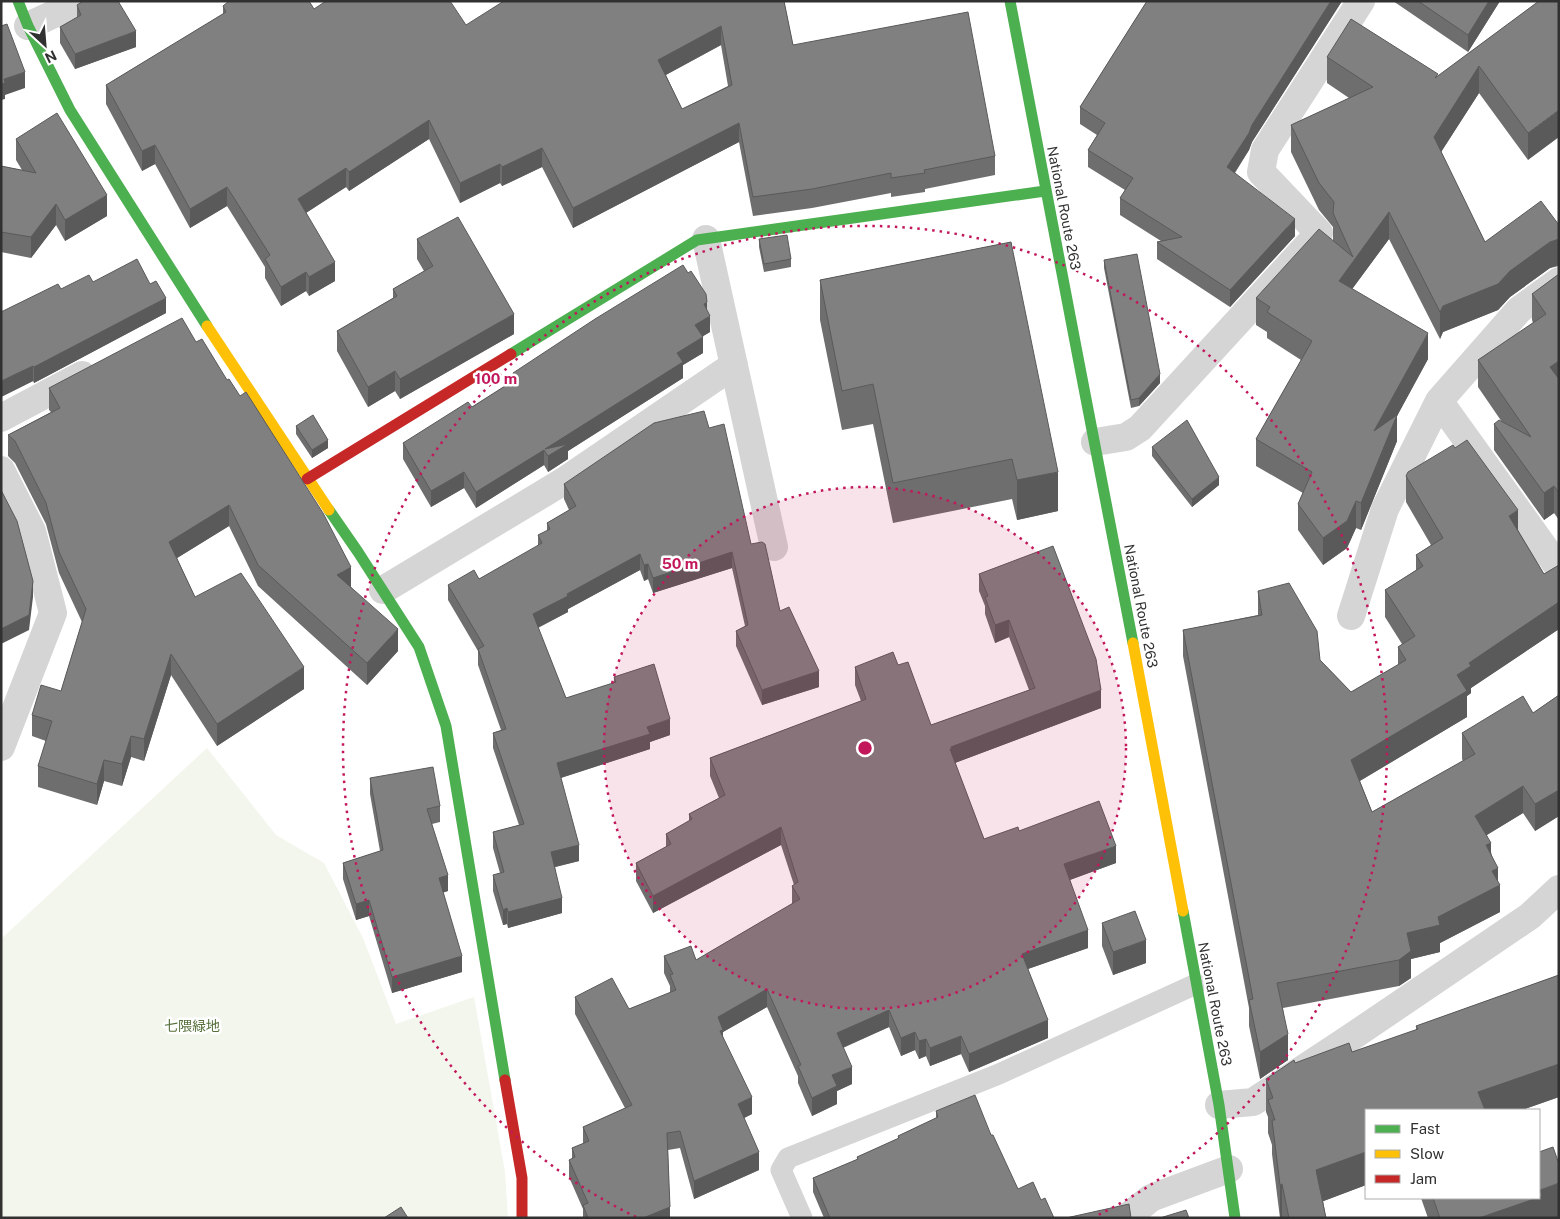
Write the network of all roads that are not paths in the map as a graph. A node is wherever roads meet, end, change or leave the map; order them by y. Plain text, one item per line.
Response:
1 (82, 1) edge
2 (1010, 1) edge
3 (1360, 1) edge
4 (23, 13) edge
5 (1045, 191) junction
6 (706, 239) junction
7 (1559, 281) edge
8 (198, 313) junction
9 (173, 327) edge
10 (104, 363) edge
11 (734, 365) junction
12 (1439, 401) junction
13 (1, 418) edge
14 (1095, 442) junction
15 (1, 470) edge
16 (307, 479) junction
17 (774, 547) dead end
18 (1559, 568) edge
19 (383, 590) junction
20 (1351, 616) dead end
21 (1, 747) edge
22 (1559, 889) edge
23 (1196, 984) junction
24 (1219, 1105) junction
25 (1229, 1169) junction
26 (522, 1218) edge
27 (802, 1218) edge
28 (1126, 1218) edge
29 (1235, 1218) edge

1 - 4 street
2 - 5 main road, National Route 263
3 - 14 street
4 - 8 main road
5 - 6 main road
5 - 14 main road, National Route 263
6 - 11 street
6 - 16 main road
7 - 12 street
8 - 9 street
8 - 16 main road
10 - 13 street
11 - 17 street
11 - 19 street
12 - 18 street
12 - 20 street
14 - 23 main road, National Route 263
15 - 21 street
16 - 19 main road
19 - 26 main road
22 - 24 street
23 - 24 main road, National Route 263
23 - 27 lane
24 - 25 main road, National Route 263
25 - 28 street
25 - 29 main road, National Route 263

